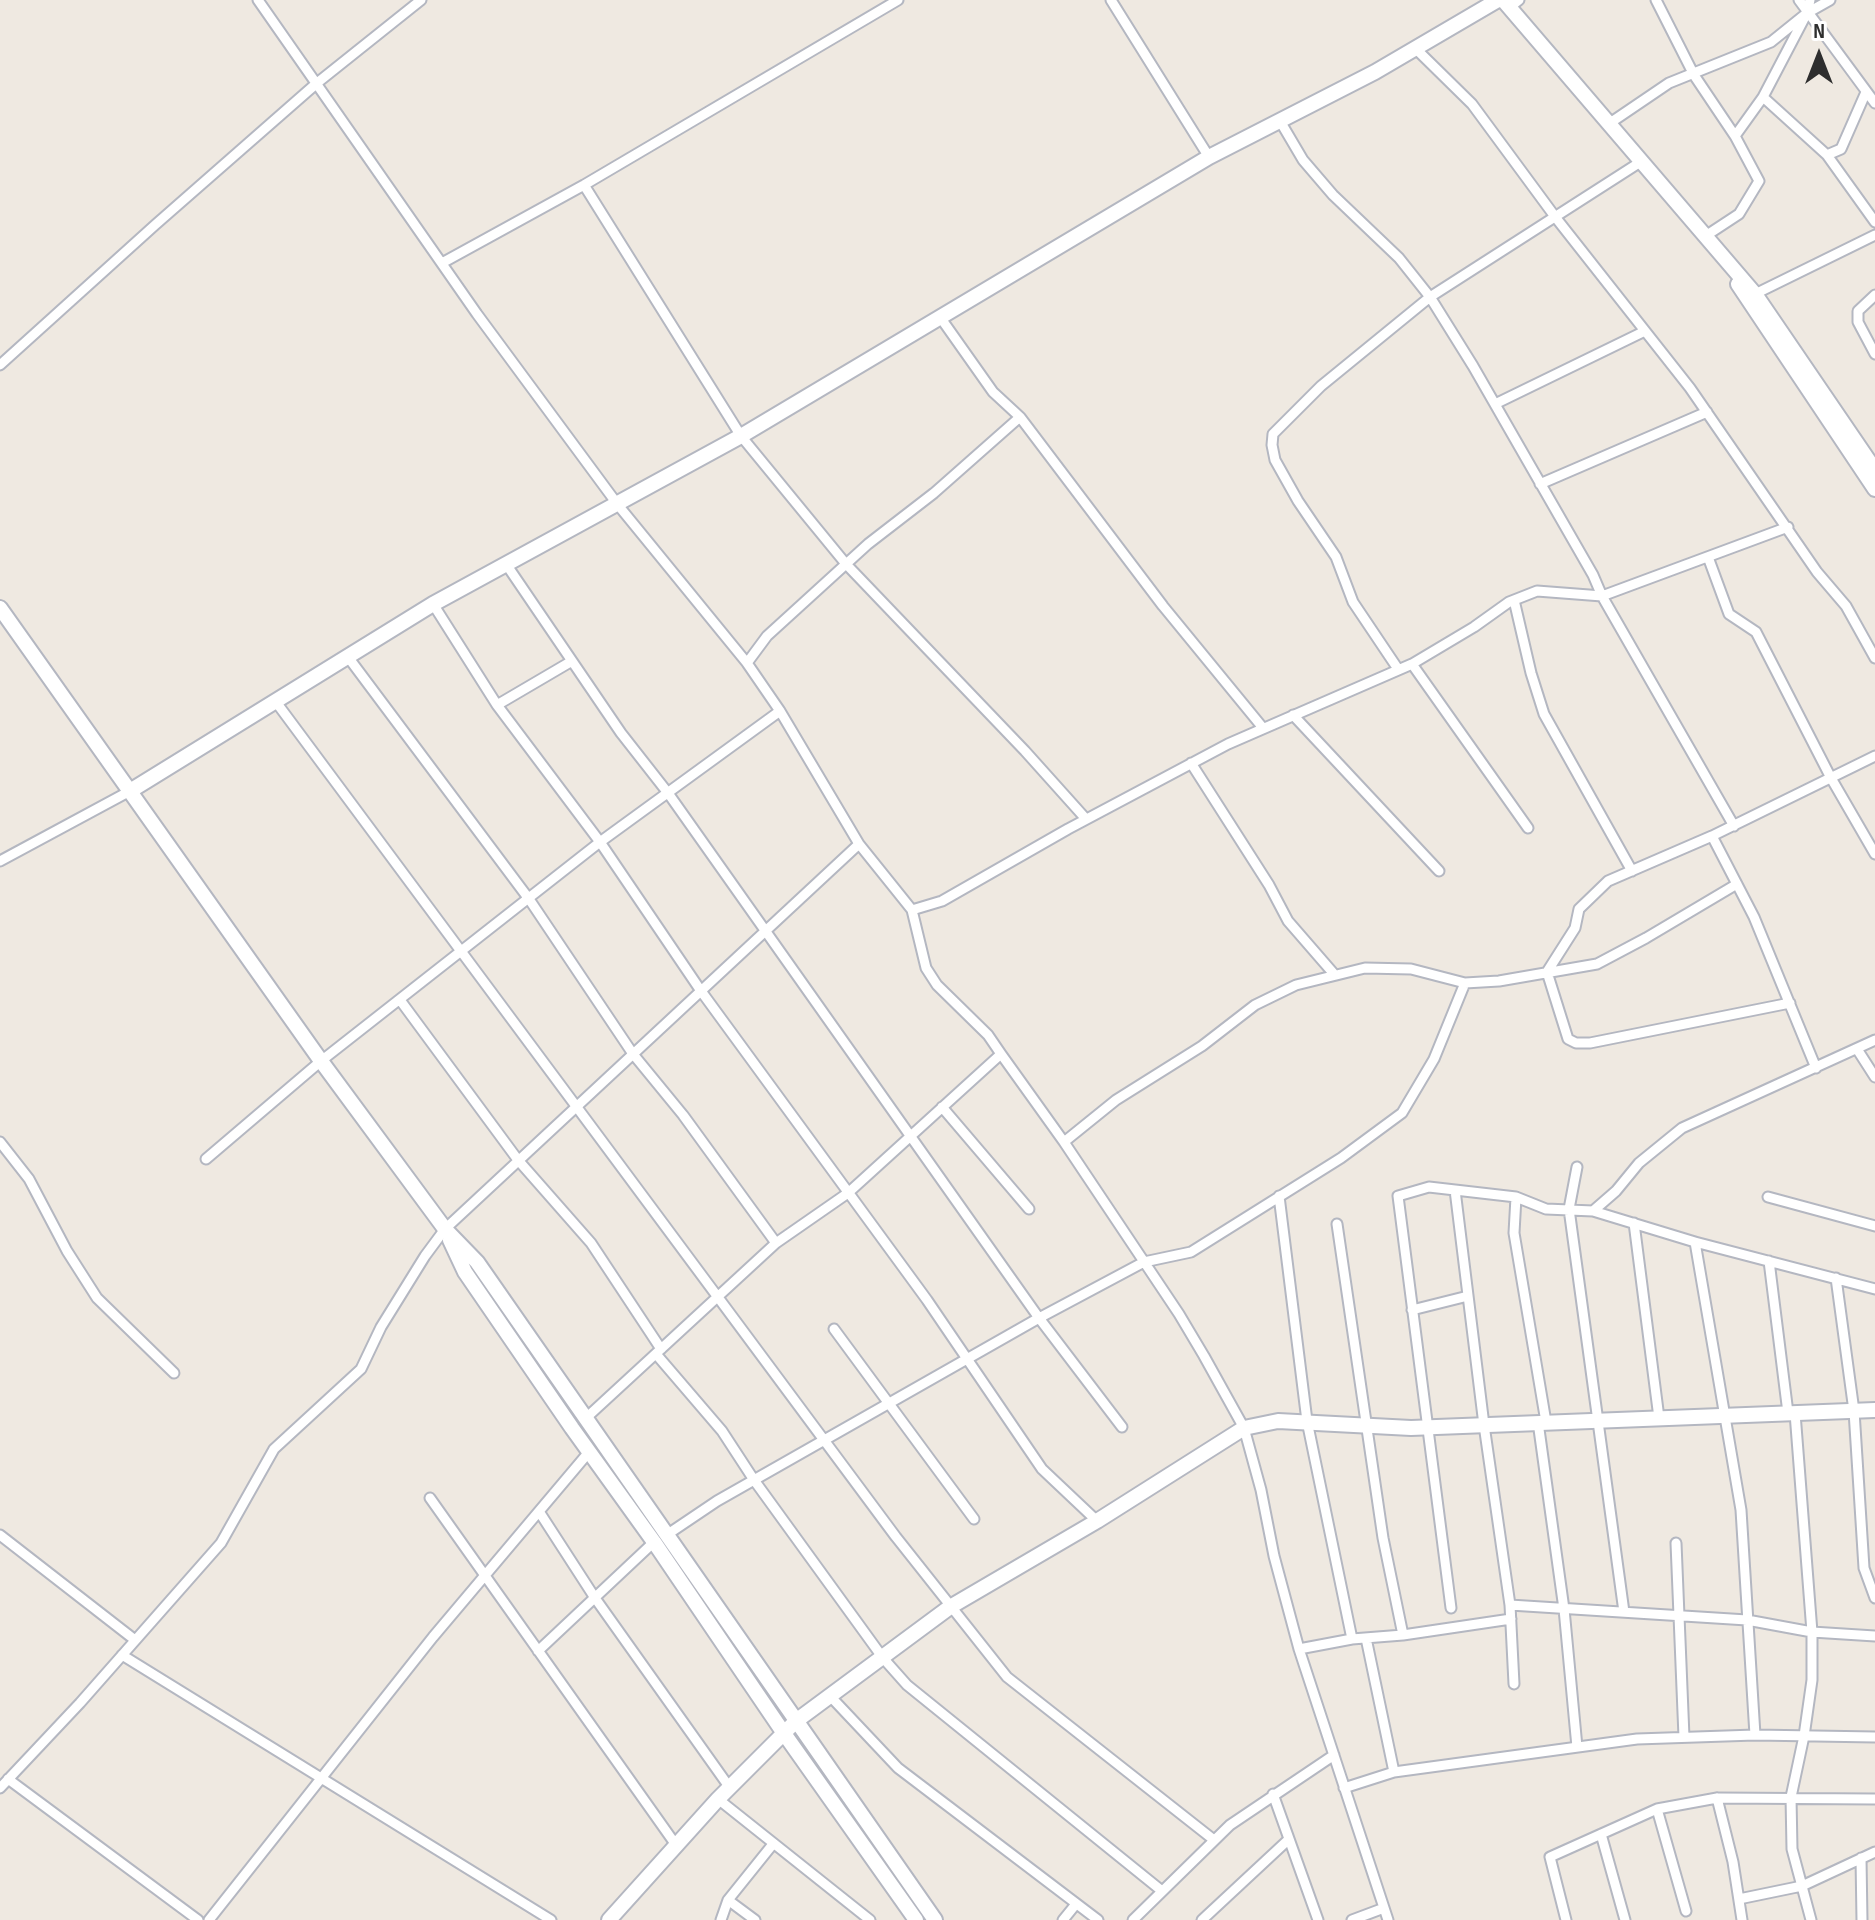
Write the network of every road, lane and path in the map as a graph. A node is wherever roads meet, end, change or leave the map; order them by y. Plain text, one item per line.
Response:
1 (258, 0) edge
2 (421, 0) edge
3 (898, 0) edge
4 (1111, 0) edge
5 (1656, 0) edge
6 (1799, 0) edge
7 (1810, 0) edge
8 (1830, 0) edge
9 (1507, 2) edge
10 (1807, 13) junction
11 (1415, 48) junction
12 (1694, 75) junction
13 (317, 83) junction
14 (1866, 92) junction
15 (1763, 97) junction
16 (1875, 103) edge
17 (1280, 121) junction
18 (1610, 123) junction
19 (1735, 136) junction
20 (1827, 155) junction
21 (1209, 157) junction
22 (1642, 161) junction
23 (584, 185) junction
24 (1556, 218) junction
25 (1875, 222) edge
26 (1875, 235) edge
27 (1704, 237) junction
28 (442, 263) junction
29 (1875, 295) edge
30 (1430, 297) junction
31 (1751, 297) junction
32 (940, 317) junction
33 (1645, 331) junction
34 (1875, 354) edge
35 (0, 365) edge
36 (1495, 404) junction
37 (1707, 412) junction
38 (1020, 417) junction
39 (741, 436) junction
40 (1873, 477) edge
41 (1540, 484) junction
42 (618, 505) junction
43 (1788, 527) junction
44 (1708, 557) junction
45 (506, 564) junction
46 (846, 564) junction
47 (1602, 596) junction
48 (1514, 600) junction
49 (433, 604) junction
50 (0, 608) edge
51 (348, 657) junction
52 (1875, 658) edge
53 (572, 661) junction
54 (747, 663) junction
55 (1412, 664) junction
56 (1398, 669) junction
57 (276, 702) junction
58 (497, 705) junction
59 (780, 711) junction
60 (1293, 715) junction
61 (1263, 728) junction
62 (1875, 756) edge
63 (1191, 763) junction
64 (1831, 778) junction
65 (130, 791) junction
66 (668, 793) junction
67 (1086, 819) junction
68 (1734, 826) junction
69 (1528, 828) dead end
70 (1712, 836) junction
71 (600, 842) junction
72 (859, 844) junction
73 (1875, 854) edge
74 (0, 861) edge
75 (1439, 871) dead end
76 (1632, 871) junction
77 (1737, 884) junction
78 (529, 899) junction
79 (912, 910) junction
80 (764, 931) junction
81 (461, 952) junction
82 (1547, 972) junction
83 (1334, 974) junction
84 (1465, 983) junction
85 (701, 991) junction
86 (400, 1000) junction
87 (1790, 1003) junction
88 (1875, 1040) edge
89 (1857, 1049) junction
90 (633, 1054) junction
91 (1001, 1054) junction
92 (321, 1061) junction
93 (1816, 1068) junction
94 (1875, 1077) edge
95 (576, 1106) junction
96 (942, 1107) junction
97 (911, 1135) junction
98 (0, 1142) edge
99 (1064, 1142) junction
100 (206, 1159) dead end
101 (518, 1160) junction
102 (1577, 1167) dead end
103 (1455, 1190) junction
104 (848, 1193) junction
105 (1279, 1196) junction
106 (1516, 1197) junction
107 (1768, 1197) dead end
108 (1029, 1209) dead end
109 (1569, 1209) junction
110 (1593, 1211) junction
111 (1634, 1223) junction
112 (1337, 1224) dead end
113 (1875, 1226) edge
114 (445, 1229) junction
115 (1695, 1242) junction
116 (776, 1243) junction
117 (1769, 1261) junction
118 (1144, 1262) junction
119 (1836, 1278) junction
120 (1875, 1289) edge
121 (717, 1296) junction
122 (1468, 1296) junction
123 (1412, 1310) junction
124 (1039, 1318) junction
125 (834, 1329) dead end
126 (659, 1351) junction
127 (968, 1360) junction
128 (174, 1373) dead end
129 (888, 1405) junction
130 (1875, 1410) edge
131 (1854, 1411) junction
132 (1792, 1413) junction
133 (1724, 1416) junction
134 (586, 1418) junction
135 (1659, 1418) junction
136 (1597, 1420) junction
137 (1307, 1421) junction
138 (1542, 1422) junction
139 (1365, 1425) junction
140 (1484, 1425) junction
141 (1122, 1427) dead end
142 (1427, 1427) junction
143 (1244, 1428) junction
144 (826, 1440) junction
145 (589, 1452) junction
146 (754, 1480) junction
147 (430, 1498) dead end
148 (540, 1513) junction
149 (974, 1519) dead end
150 (1097, 1521) junction
151 (668, 1534) junction
152 (0, 1535) edge
153 (654, 1542) junction
154 (1676, 1543) dead end
155 (485, 1578) junction
156 (595, 1598) junction
157 (1875, 1598) edge
158 (1510, 1605) junction
159 (950, 1607) junction
160 (1451, 1608) dead end
161 (1564, 1609) junction
162 (1624, 1612) junction
163 (1678, 1616) junction
164 (1511, 1619) junction
165 (1747, 1620) junction
166 (1812, 1632) junction
167 (1403, 1635) junction
168 (1875, 1636) edge
169 (1366, 1638) junction
170 (1352, 1639) junction
171 (135, 1640) junction
172 (1299, 1649) junction
173 (538, 1651) junction
174 (122, 1655) junction
175 (883, 1658) junction
176 (1514, 1684) dead end
177 (831, 1697) junction
178 (796, 1721) junction
179 (783, 1732) junction
180 (1755, 1735) junction
181 (1804, 1736) junction
182 (1684, 1737) junction
183 (1875, 1737) edge
184 (1577, 1747) junction
185 (1334, 1755) junction
186 (1394, 1772) junction
187 (8, 1779) junction
188 (321, 1779) junction
189 (0, 1788) edge
190 (730, 1788) junction
191 (1344, 1788) junction
192 (1273, 1794) junction
193 (1791, 1797) junction
194 (1717, 1798) junction
195 (718, 1799) junction
196 (1875, 1799) edge
197 (1657, 1809) junction
198 (1601, 1834) junction
199 (1214, 1840) junction
200 (1288, 1840) junction
201 (773, 1844) junction
202 (676, 1845) junction
203 (1875, 1852) edge
204 (1861, 1858) junction
205 (1802, 1886) junction
206 (1162, 1891) junction
207 (1739, 1899) junction
208 (728, 1900) junction
209 (1076, 1904) junction
210 (1384, 1908) junction
211 (1686, 1911) dead end
212 (615, 1918) edge
213 (198, 1920) edge
214 (209, 1920) edge
215 (551, 1920) edge
216 (721, 1920) edge
217 (755, 1920) edge
218 (870, 1920) edge
219 (916, 1920) edge
220 (935, 1920) edge
221 (1063, 1920) edge
222 (1098, 1920) edge
223 (1133, 1920) edge
224 (1202, 1920) edge
225 (1318, 1920) edge
226 (1352, 1920) edge
227 (1388, 1920) edge
228 (1566, 1920) edge
229 (1625, 1920) edge
230 (1742, 1920) edge
231 (1811, 1920) edge
232 (1862, 1920) edge

1 - 13 street
2 - 13 street
3 - 23 street
4 - 21 street
5 - 12 street
6 - 10 street
7 - 10 street
8 - 10 street
9 - 11 street
9 - 18 street
10 - 12 street
10 - 14 street
10 - 15 street
11 - 17 street
11 - 24 street
12 - 18 street
12 - 19 street
13 - 28 street
13 - 35 street
14 - 16 street
14 - 20 street
15 - 19 street
15 - 20 street
17 - 21 street
17 - 30 street
18 - 22 street
19 - 27 street
20 - 25 street
21 - 32 street
22 - 24 street
22 - 27 street
23 - 28 street
23 - 39 street
24 - 30 street
24 - 33 street
26 - 31 street
27 - 31 street
28 - 42 street
29 - 34 street
30 - 36 street
30 - 56 street
31 - 40 street
32 - 38 street
32 - 39 street
33 - 36 street
33 - 37 street
36 - 41 street
37 - 41 street
37 - 43 street
38 - 46 street
38 - 61 street
39 - 42 street
39 - 46 street
41 - 47 street
42 - 45 street
42 - 54 street
43 - 44 street
43 - 52 street
44 - 47 street
44 - 64 street
45 - 49 street
45 - 53 street
46 - 54 street
46 - 67 street
47 - 48 street
47 - 68 street
48 - 55 street
48 - 76 street
49 - 51 street
49 - 58 street
50 - 65 street
51 - 57 street
51 - 78 street
53 - 58 street
53 - 66 street
54 - 59 street
55 - 56 street
55 - 69 street
56 - 60 street
57 - 65 street
57 - 81 street
58 - 71 street
59 - 66 street
59 - 72 street
60 - 61 street
60 - 75 street
61 - 63 street
62 - 64 street
63 - 67 street
63 - 83 street
64 - 68 street
64 - 73 street
65 - 74 street
65 - 92 street
66 - 71 street
66 - 80 street
67 - 79 street
68 - 70 street
70 - 76 street
70 - 77 street
71 - 78 street
71 - 85 street
72 - 79 street
72 - 80 street
76 - 82 street
77 - 82 street
77 - 87 street
78 - 81 street
78 - 90 street
79 - 91 street
80 - 85 street
80 - 97 street
81 - 86 street
81 - 95 street
82 - 84 street
82 - 87 street
83 - 84 street
83 - 99 street
84 - 105 street
85 - 90 street
85 - 104 street
86 - 92 street
86 - 101 street
87 - 93 street
88 - 89 street
89 - 93 street
89 - 94 street
90 - 95 street
90 - 116 street
91 - 96 street
91 - 99 street
92 - 100 street
92 - 114 street
93 - 110 street
95 - 101 street
95 - 121 street
96 - 97 street
96 - 108 street
97 - 104 street
97 - 124 street
98 - 128 street
99 - 118 street
101 - 114 street
101 - 126 street
102 - 109 street
103 - 106 street
103 - 122 street
103 - 123 street
104 - 116 street
104 - 127 street
105 - 118 street
105 - 137 street
106 - 109 street
106 - 138 street
107 - 113 street
109 - 110 street
109 - 136 street
110 - 111 street
111 - 115 street
111 - 135 street
112 - 139 street
114 - 134 street
114 - 145 street
114 - 171 street
115 - 117 street
115 - 133 street
116 - 121 street
117 - 119 street
117 - 132 street
118 - 124 street
118 - 143 street
119 - 120 street
119 - 131 street
121 - 126 street
121 - 144 street
122 - 123 street
122 - 140 street
123 - 142 street
124 - 127 street
124 - 141 street
125 - 129 street
126 - 134 street
126 - 146 street
127 - 129 street
127 - 150 street
129 - 144 street
129 - 149 street
130 - 131 street
131 - 132 street
131 - 157 street
132 - 133 street
132 - 166 street
133 - 135 street
133 - 165 street
134 - 151 street
135 - 136 street
136 - 138 street
136 - 162 street
137 - 139 street
137 - 143 street
137 - 170 street
138 - 140 street
138 - 161 street
139 - 142 street
139 - 167 street
140 - 142 street
140 - 158 street
142 - 160 street
143 - 150 street
143 - 172 street
144 - 146 street
144 - 159 street
145 - 148 street
145 - 153 street
146 - 151 street
146 - 175 street
147 - 155 street
148 - 155 street
148 - 156 street
150 - 159 street
151 - 178 street
152 - 171 street
153 - 156 street
153 - 179 street
154 - 163 street
155 - 173 street
155 - 188 street
156 - 173 street
156 - 190 street
158 - 161 street
158 - 164 street
159 - 175 street
159 - 199 street
161 - 162 street
161 - 184 street
162 - 163 street
163 - 165 street
163 - 182 street
164 - 167 street
164 - 176 street
165 - 166 street
165 - 180 street
166 - 168 street
166 - 181 street
167 - 169 street
169 - 170 street
169 - 186 street
170 - 172 street
171 - 174 street
172 - 185 street
173 - 202 street
174 - 187 street
174 - 188 street
175 - 177 street
175 - 206 street
177 - 178 street
177 - 209 street
178 - 179 street
178 - 220 street
179 - 190 street
179 - 219 street
180 - 181 street
180 - 182 street
181 - 183 street
181 - 193 street
182 - 184 street
184 - 186 street
185 - 191 street
185 - 192 street
186 - 191 street
187 - 189 street
187 - 213 street
188 - 214 street
188 - 215 street
190 - 195 street
191 - 210 street
192 - 199 street
192 - 200 street
193 - 194 street
193 - 196 street
193 - 205 street
194 - 197 street
194 - 207 street
195 - 201 street
195 - 202 street
197 - 198 street
197 - 211 street
198 - 228 street
198 - 229 street
199 - 206 street
200 - 224 street
200 - 225 street
201 - 208 street
201 - 218 street
202 - 212 street
203 - 204 street
204 - 205 street
204 - 232 street
205 - 207 street
205 - 231 street
206 - 223 street
207 - 230 street
208 - 216 street
208 - 217 street
209 - 221 street
209 - 222 street
210 - 226 street
210 - 227 street

